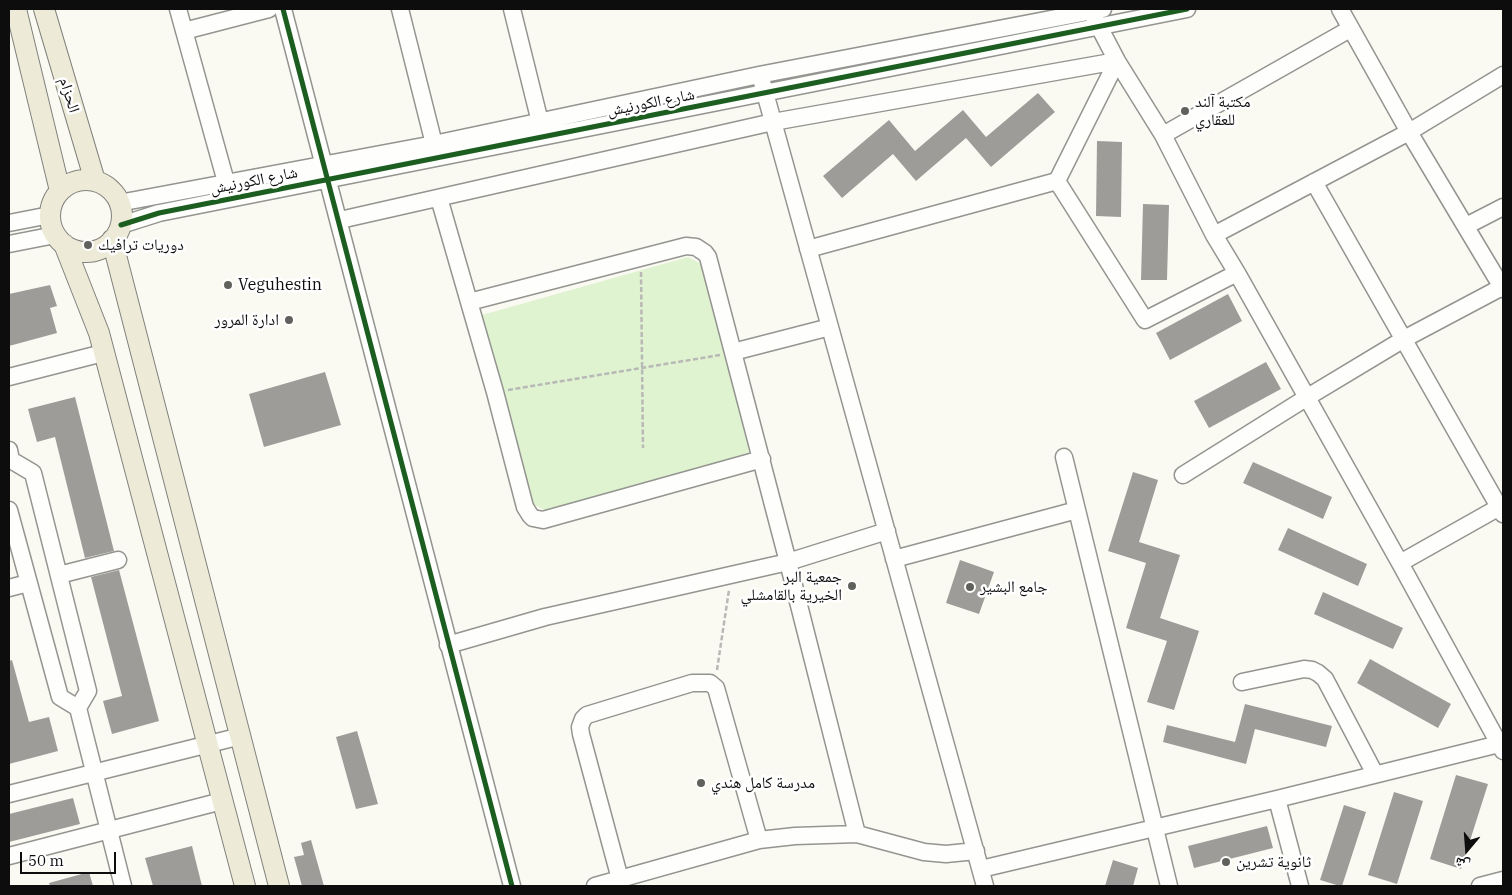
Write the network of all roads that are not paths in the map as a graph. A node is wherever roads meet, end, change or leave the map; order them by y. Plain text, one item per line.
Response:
1 (16, 9) edge
2 (44, 9) edge
3 (178, 9) edge
4 (269, 9) edge
5 (283, 9) edge
6 (400, 9) edge
7 (512, 9) edge
8 (1188, 9) edge
9 (1340, 9) edge
10 (1094, 10) edge
11 (1100, 26) junction
12 (1350, 29) junction
13 (15, 30) edge
14 (184, 31) junction
15 (1117, 60) junction
16 (1503, 74) edge
17 (759, 75) junction
18 (765, 93) junction
19 (540, 122) junction
20 (773, 122) junction
21 (1409, 132) junction
22 (1163, 135) junction
23 (434, 144) junction
24 (327, 172) junction
25 (94, 181) junction
26 (1057, 181) junction
27 (226, 182) junction
28 (1314, 182) junction
29 (60, 191) junction
30 (439, 198) junction
31 (119, 203) junction
32 (1503, 206) edge
33 (50, 215) junction
34 (340, 220) junction
35 (9, 223) edge
36 (1466, 226) junction
37 (116, 233) junction
38 (1214, 235) junction
39 (60, 240) junction
40 (9, 244) edge
41 (808, 249) junction
42 (1237, 273) junction
43 (1503, 288) edge
44 (469, 302) junction
45 (830, 327) junction
46 (1404, 339) junction
47 (103, 352) junction
48 (734, 352) junction
49 (9, 377) edge
50 (1306, 398) junction
51 (1064, 457) dead end
52 (10, 458) edge
53 (762, 460) junction
54 (1183, 475) dead end
55 (1502, 509) edge
56 (9, 510) edge
57 (1076, 510) junction
58 (887, 531) junction
59 (894, 559) junction
60 (118, 560) dead end
61 (788, 562) junction
62 (1400, 563) junction
63 (58, 575) junction
64 (28, 583) junction
65 (9, 588) edge
66 (448, 645) junction
67 (1242, 682) dead end
68 (78, 708) junction
69 (240, 736) junction
70 (208, 744) junction
71 (1502, 746) edge
72 (95, 773) junction
73 (1375, 774) junction
74 (9, 794) edge
75 (1277, 799) junction
76 (222, 801) junction
77 (1154, 828) junction
78 (109, 830) junction
79 (857, 834) junction
80 (760, 840) junction
81 (976, 851) junction
82 (9, 856) edge
83 (981, 869) junction
84 (620, 879) junction
85 (1503, 880) edge
86 (123, 886) edge
87 (245, 886) edge
88 (279, 886) edge
89 (512, 886) edge
90 (595, 886) edge
91 (985, 886) edge
92 (1169, 886) edge
93 (1300, 886) edge
94 (1480, 886) edge

1 - 13 main road
2 - 25 main road, الحزام
3 - 14 street
4 - 14 street
5 - 24 street
6 - 23 street
7 - 19 street
8 - 11 street, شارع الكورنيش
9 - 12 street
10 - 11 street
10 - 17 street, شارع الكورنيش
11 - 15 street
11 - 18 street, شارع الكورنيش
12 - 21 street
12 - 22 street
13 - 29 main road
14 - 27 street
15 - 20 street
15 - 22 street
15 - 26 street
16 - 21 street
17 - 18 street
17 - 19 street, شارع الكورنيش
18 - 20 street
18 - 24 street, شارع الكورنيش
19 - 23 street, شارع الكورنيش
20 - 30 street
20 - 41 street
21 - 28 street
21 - 36 street
22 - 38 street
23 - 24 street, شارع الكورنيش
24 - 27 street, شارع الكورنيش
24 - 34 street
24 - 37 street, شارع الكورنيش
25 - 29 main road
25 - 31 main road
26 - 41 street
26 - 42 street
27 - 31 street, شارع الكورنيش
28 - 38 street
28 - 46 street
29 - 33 main road
30 - 34 street
30 - 44 street
31 - 37 main road
32 - 36 street
33 - 35 street
33 - 39 main road
34 - 66 street
36 - 43 street
37 - 39 main road
37 - 69 main road
38 - 42 street
39 - 40 street
39 - 47 main road
41 - 45 street
42 - 50 street
43 - 46 street
44 - 48 street
44 - 53 street
45 - 48 street
45 - 58 street
46 - 50 street
46 - 55 street
47 - 49 street
47 - 70 main road
48 - 53 street
50 - 54 street
50 - 62 street
51 - 57 street
52 - 63 street
53 - 61 street
55 - 62 street
56 - 64 street
57 - 59 street
57 - 77 street
58 - 59 street
58 - 61 street
59 - 81 street
60 - 63 street
61 - 66 street
61 - 79 street
62 - 71 street
63 - 68 street
64 - 65 street
64 - 68 street
66 - 89 street
67 - 73 street
68 - 72 street
69 - 70 street
69 - 88 main road
70 - 72 street
70 - 76 main road
71 - 73 street
72 - 74 street
72 - 78 street
73 - 75 street
75 - 77 street
75 - 93 street
76 - 78 street
76 - 87 main road
77 - 83 street
77 - 92 street
78 - 82 street
78 - 86 street
79 - 80 street
79 - 81 street
80 - 84 street
80 - 84 street
81 - 83 street
83 - 91 street
84 - 90 street
85 - 94 street

